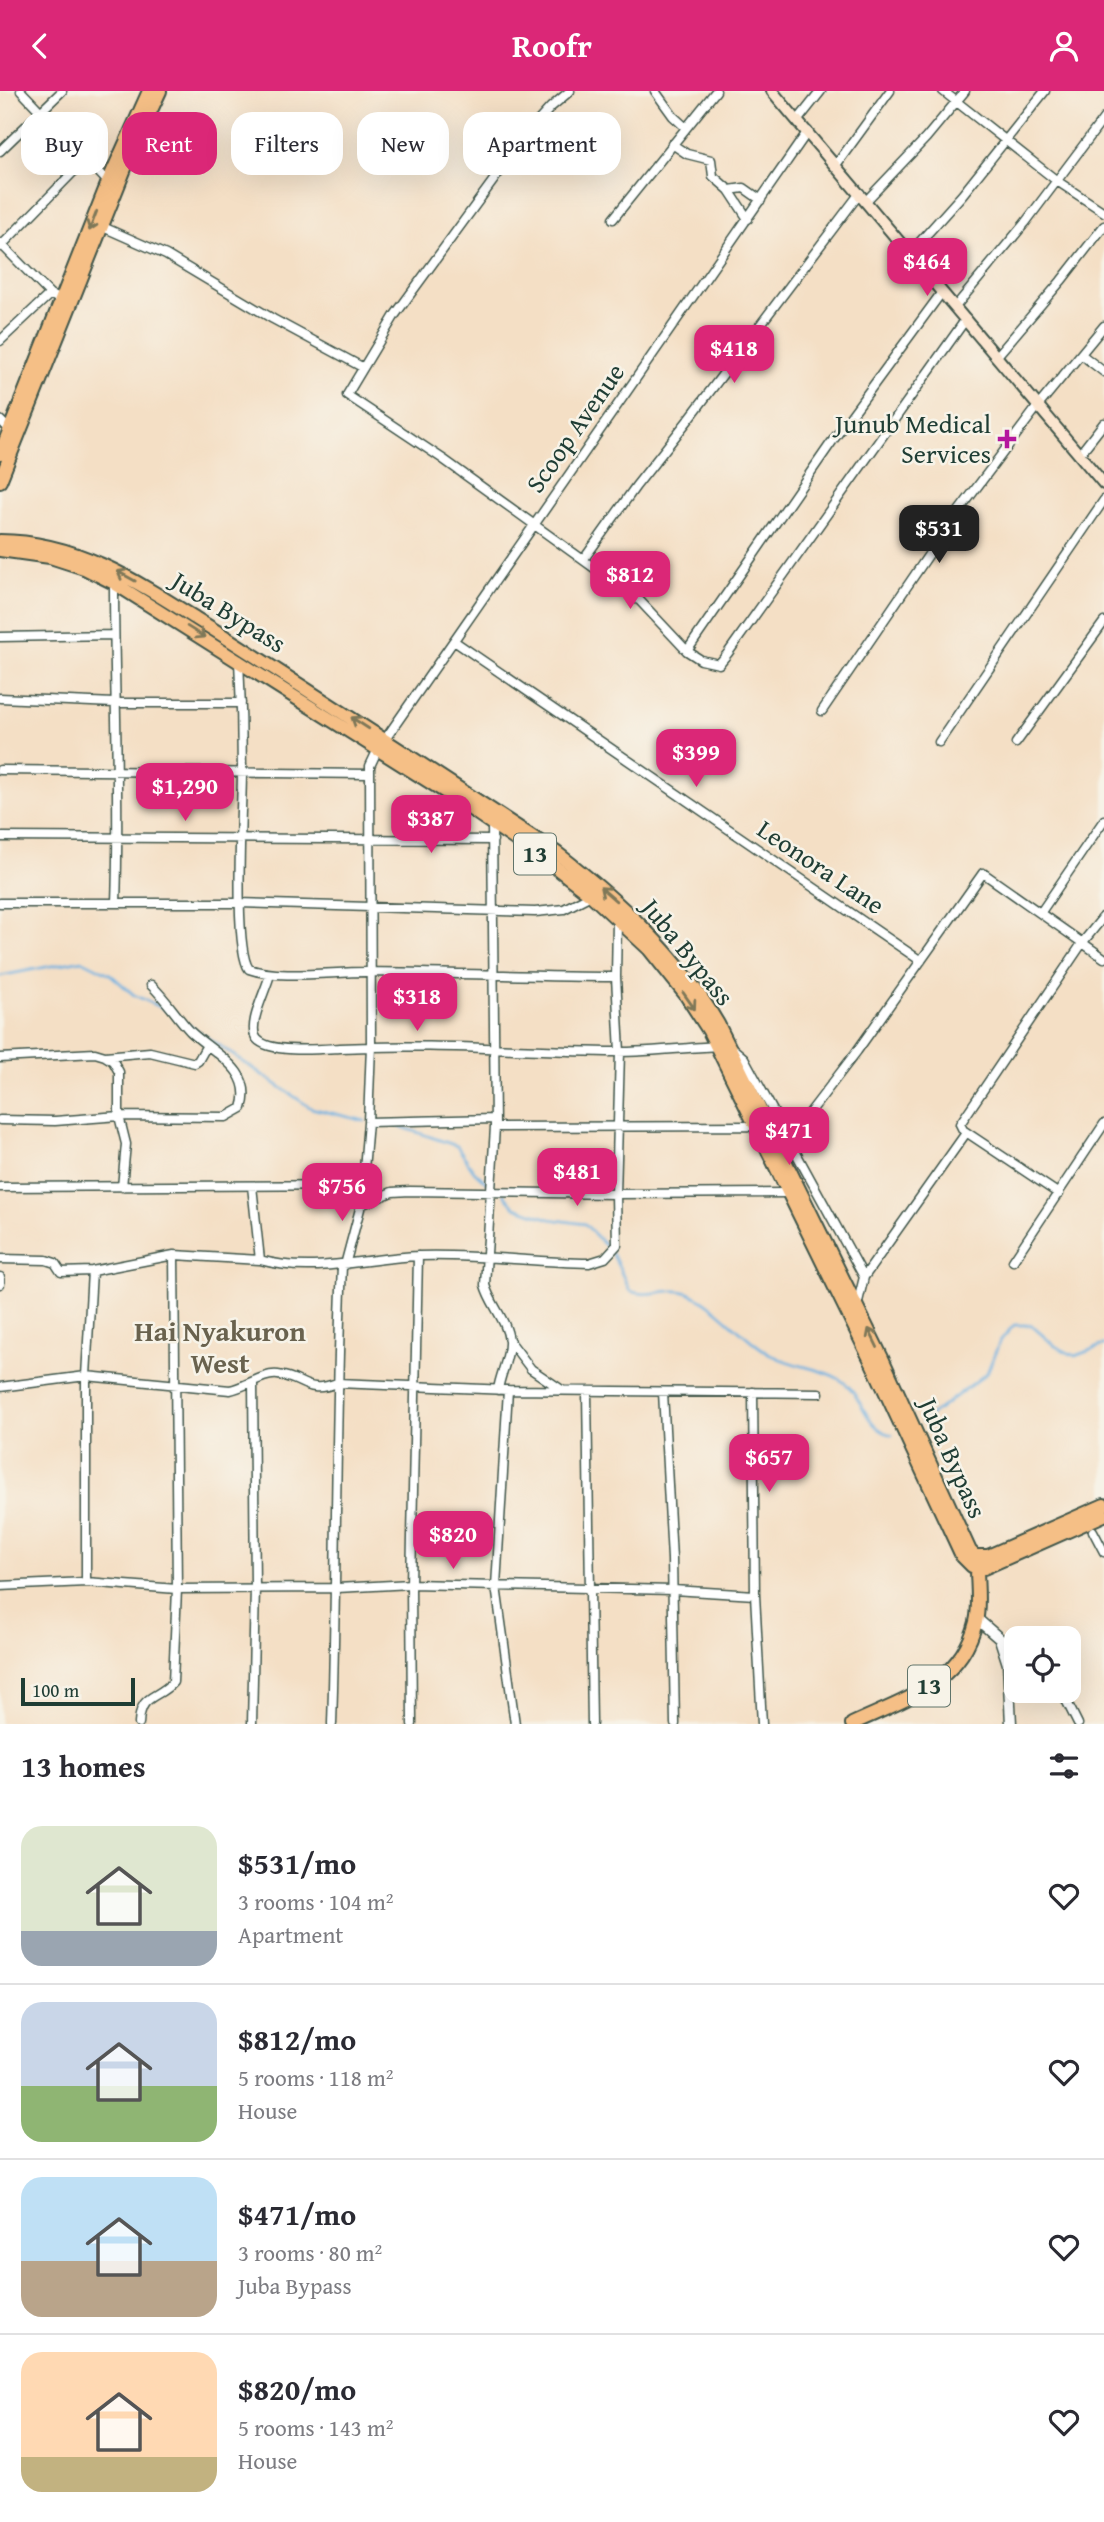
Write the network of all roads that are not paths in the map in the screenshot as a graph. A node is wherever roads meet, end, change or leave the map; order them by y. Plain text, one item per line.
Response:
1 (21, 91) edge
2 (62, 91) edge
3 (149, 91) edge
4 (160, 91) edge
5 (570, 91) edge
6 (655, 91) edge
7 (716, 91) edge
8 (772, 91) edge
9 (821, 91) edge
10 (890, 91) edge
11 (943, 91) edge
12 (965, 91) edge
13 (1045, 91) edge
14 (957, 102) junction
15 (40, 112) joint
16 (1104, 118) edge
17 (798, 120) junction
18 (685, 127) junction
19 (21, 131) edge
20 (808, 131) junction
21 (1006, 139) junction
22 (672, 144) junction
23 (0, 151) edge
24 (836, 165) junction
25 (70, 175) edge
26 (101, 175) edge
27 (1057, 181) junction
28 (108, 182) junction
29 (729, 190) junction
30 (863, 197) junction
31 (761, 200) junction
32 (1104, 212) edge
33 (613, 219) dead end
34 (748, 219) junction
35 (103, 226) junction
36 (1104, 226) edge
37 (1, 245) edge
38 (910, 253) junction
39 (942, 292) junction
40 (50, 294) junction
41 (62, 301) junction
42 (955, 307) junction
43 (966, 319) junction
44 (1104, 326) edge
45 (0, 341) edge
46 (1082, 355) junction
47 (997, 356) junction
48 (362, 367) junction
49 (1104, 372) edge
50 (1038, 406) junction
51 (1104, 423) edge
52 (5, 424) edge
53 (0, 454) edge
54 (1079, 455) junction
55 (0, 481) edge
56 (1104, 484) edge
57 (1104, 500) edge
58 (534, 523) junction
59 (0, 541) edge
60 (0, 550) edge
61 (584, 559) junction
62 (114, 583) junction
63 (1104, 622) edge
64 (114, 635) junction
65 (0, 636) edge
66 (454, 641) junction
67 (687, 651) junction
68 (239, 660) junction
69 (0, 698) edge
70 (114, 703) junction
71 (241, 703) junction
72 (822, 711) dead end
73 (939, 742) dead end
74 (1016, 743) dead end
75 (381, 745) junction
76 (0, 770) edge
77 (117, 770) junction
78 (242, 771) junction
79 (370, 774) junction
80 (1104, 820) edge
81 (492, 824) junction
82 (119, 836) junction
83 (0, 837) edge
84 (242, 838) junction
85 (369, 840) junction
86 (493, 840) junction
87 (592, 895) junction
88 (0, 903) edge
89 (116, 903) junction
90 (239, 903) junction
91 (369, 905) junction
92 (494, 911) junction
93 (1041, 912) junction
94 (1104, 916) edge
95 (617, 920) junction
96 (1083, 942) junction
97 (1104, 958) edge
98 (921, 961) junction
99 (370, 972) junction
100 (270, 974) junction
101 (494, 977) junction
102 (616, 977) junction
103 (151, 985) dead end
104 (207, 1045) junction
105 (371, 1046) junction
106 (723, 1046) junction
107 (495, 1050) junction
108 (620, 1052) junction
109 (105, 1056) junction
110 (0, 1059) edge
111 (119, 1116) junction
112 (0, 1119) edge
113 (368, 1122) junction
114 (495, 1123) junction
115 (1104, 1124) edge
116 (618, 1125) junction
117 (763, 1126) junction
118 (786, 1131) junction
119 (966, 1133) junction
120 (362, 1185) junction
121 (252, 1186) junction
122 (0, 1187) edge
123 (122, 1187) junction
124 (491, 1192) junction
125 (789, 1193) junction
126 (616, 1194) junction
127 (1059, 1194) junction
128 (361, 1205) junction
129 (174, 1255) junction
130 (418, 1256) junction
131 (487, 1257) junction
132 (0, 1259) edge
133 (260, 1260) junction
134 (1013, 1261) dead end
135 (344, 1265) junction
136 (92, 1271) junction
137 (0, 1276) edge
138 (864, 1276) junction
139 (0, 1284) edge
140 (857, 1307) junction
141 (509, 1340) junction
142 (86, 1375) junction
143 (253, 1383) junction
144 (337, 1383) junction
145 (177, 1385) junction
146 (416, 1386) junction
147 (0, 1387) edge
148 (498, 1390) junction
149 (508, 1390) junction
150 (563, 1391) junction
151 (587, 1392) junction
152 (663, 1392) junction
153 (753, 1392) junction
154 (819, 1393) dead end
155 (1104, 1505) edge
156 (1104, 1515) edge
157 (1094, 1531) dead end
158 (1104, 1552) edge
159 (966, 1553) junction
160 (1012, 1556) junction
161 (977, 1568) junction
162 (86, 1582) junction
163 (411, 1584) junction
164 (0, 1586) edge
165 (496, 1586) junction
166 (255, 1587) junction
167 (337, 1588) junction
168 (177, 1589) junction
169 (591, 1590) junction
170 (673, 1590) junction
171 (755, 1595) junction
172 (977, 1596) junction
173 (977, 1619) junction
174 (1004, 1647) edge
175 (1011, 1703) edge
176 (1068, 1703) edge
177 (139, 1724) edge
178 (252, 1724) edge
179 (332, 1724) edge
180 (412, 1724) edge
181 (515, 1724) edge
182 (592, 1724) edge
183 (675, 1724) edge
184 (762, 1724) edge
185 (852, 1724) edge
186 (1011, 1724) edge
187 (1078, 1724) edge

1 - 15 street
2 - 15 street
3 - 28 main road
4 - 35 main road
5 - 48 street
6 - 18 street
7 - 18 street
8 - 17 main road
9 - 17 street
10 - 24 street
11 - 14 street
12 - 14 street
13 - 21 street
14 - 21 street
14 - 30 street
16 - 27 street
17 - 20 main road
18 - 22 street
19 - 23 street
20 - 24 main road
20 - 31 street, Scoop Avenue
21 - 27 street
21 - 38 street
22 - 29 street
22 - 33 street
24 - 30 main road
25 - 37 street
26 - 28 street
27 - 32 street
27 - 42 street
28 -> 41 main road
29 - 31 street
29 - 34 street
30 - 38 main road
30 - 61 street
31 - 34 street, Scoop Avenue
34 - 58 street, Scoop Avenue
35 - 48 street
35 - 55 main road
36 - 47 street
37 - 40 street
38 - 39 main road
39 - 42 main road
39 - 67 street
40 - 41 street
40 - 45 street
41 - 52 main road
42 - 43 main road
43 - 47 main road
43 - 67 street
44 - 46 street
46 - 49 street
46 - 50 street
47 - 50 main road
48 - 58 street
50 - 54 main road
50 - 72 street
51 - 54 street
52 - 53 main road
54 - 56 main road
57 - 73 street
58 - 61 street
58 - 66 street, Scoop Avenue
75 -> 59 main road, Juba Bypass
60 - 62 main road, Juba Bypass / 13
61 - 67 street
62 - 64 street
62 -> 68 main road, Juba Bypass / 13
63 - 74 street
64 - 65 street
64 - 70 street
66 - 75 street, Scoop Avenue
66 - 98 street, Leonora Lane
68 - 71 street
68 - 75 main road, Juba Bypass / 13
69 - 70 street
70 - 71 street
70 - 77 street
71 - 78 street
75 - 79 street, Scoop Avenue
75 - 81 main road, Juba Bypass / 13
106 -> 75 main road, Juba Bypass
76 - 77 street
77 - 78 street
77 - 82 street
78 - 79 street
78 - 84 street
79 - 85 street, Scoop Avenue
80 - 93 street
81 - 86 street
81 - 87 main road, Juba Bypass / 13
82 - 83 street
82 - 84 street
82 - 89 street
84 - 85 street
84 - 90 street
85 - 86 street
85 - 91 street, Scoop Avenue
86 - 92 street
87 - 92 street
87 - 95 main road, Juba Bypass / 13
88 - 89 street
89 - 90 street
90 - 91 street
90 - 100 street
91 - 92 street
91 - 99 street, Scoop Avenue
92 - 101 street
93 - 96 street
93 - 98 street
94 - 96 street
95 - 102 street
95 -> 106 main road, Juba Bypass / 13
96 - 97 street
96 - 119 street
98 - 118 street
99 - 100 street
99 - 101 street
99 - 105 street, Scoop Avenue
100 - 105 street
101 - 102 street
101 - 107 street
102 - 108 street
103 - 104 street
104 - 109 street
104 - 111 street
105 - 107 street
105 - 113 street, Scoop Avenue
106 - 108 street
106 - 117 main road, Juba Bypass
106 - 118 street
107 - 108 street
107 - 114 street
108 - 116 street
109 - 110 street
109 - 111 street
111 - 112 street
111 - 123 street
113 - 114 street
113 - 120 street, Scoop Avenue
114 - 116 street
114 - 124 street
115 - 127 street
116 - 117 street
116 - 126 street
117 - 118 street
117 - 125 main road, Juba Bypass
117 - 140 main road, Juba Bypass
118 - 138 street
119 - 127 street
119 - 138 street
120 - 121 street
120 - 128 street, Scoop Avenue
121 - 123 street
121 - 133 street
122 - 123 street
124 - 126 street
124 - 128 street
124 - 131 street
125 - 126 street
125 - 159 main road, Juba Bypass
126 - 131 street
127 - 134 street
128 - 135 street, Scoop Avenue
129 - 133 street
129 - 136 street
129 - 145 street
130 - 131 street
130 - 135 street
130 - 146 street
131 - 141 street
132 - 136 street
133 - 135 street
135 - 144 street, Scoop Avenue
136 - 142 street
137 - 139 street
138 - 140 street
159 -> 140 main road, Juba Bypass
141 - 148 street
141 - 150 street
142 - 145 street
142 - 147 street
142 - 162 street
143 - 144 street
143 - 145 street
143 - 166 street
144 - 146 street
144 - 167 street, Scoop Avenue
145 - 168 street
146 - 148 street
146 - 163 street
148 - 149 street
149 - 150 street
149 - 165 street
150 - 151 street
151 - 152 street
151 - 169 street
152 - 153 street
152 - 170 street
153 - 154 street
153 - 171 street
155 - 159 main road, Juba Bypass
156 - 160 main road
157 - 158 street
159 - 161 main road
159 - 173 main road
160 - 161 main road
160 - 172 main road
161 - 172 main road
162 - 164 street
162 - 168 street
163 - 165 street
163 - 167 street
163 - 180 street
165 - 169 street
165 - 181 street
166 - 167 street
166 - 168 street
166 - 178 street
167 - 179 street, Scoop Avenue
168 - 177 street
169 - 170 street
169 - 182 street
170 - 171 street
170 - 183 street
171 - 184 street
172 - 173 main road
173 - 174 street
173 - 185 main road, 13
175 - 186 street
176 - 187 street

